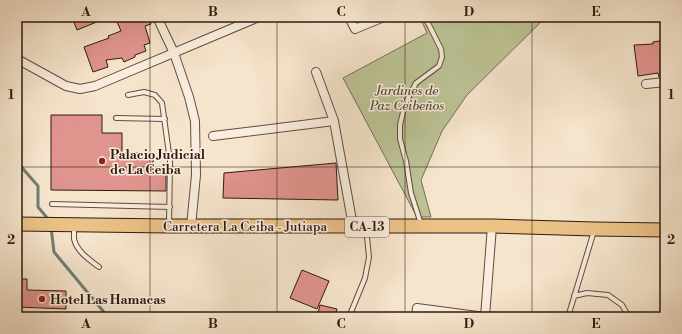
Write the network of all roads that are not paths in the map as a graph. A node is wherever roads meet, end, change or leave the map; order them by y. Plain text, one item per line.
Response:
1 (157, 17) edge
2 (259, 17) edge
3 (349, 17) edge
4 (384, 17) edge
5 (425, 17) edge
6 (174, 54) junction
7 (17, 59) edge
8 (316, 72) dead end
9 (665, 82) edge
10 (646, 84) dead end
11 (128, 96) dead end
12 (116, 118) dead end
13 (165, 119) junction
14 (334, 121) junction
15 (213, 136) dead end
16 (52, 204) dead end
17 (170, 207) junction
18 (17, 224) edge
19 (72, 225) junction
20 (169, 226) junction
21 (191, 226) junction
22 (353, 226) junction
23 (422, 226) junction
24 (492, 226) junction
25 (366, 227) junction
26 (594, 229) junction
27 (665, 230) edge
28 (99, 267) dead end
29 (574, 296) junction
30 (349, 317) edge
31 (416, 317) edge
32 (485, 317) edge
33 (568, 317) edge
34 (629, 317) edge

1 - 6 street
2 - 6 street
3 - 4 street
5 - 23 lane
6 - 7 street
6 - 21 street
8 - 14 street
9 - 10 street
11 - 13 lane
12 - 13 lane
13 - 17 lane
14 - 15 street
14 - 22 street
16 - 17 lane
17 - 20 lane
18 - 19 main road, Carretera La Ceiba - Jutiapa / CA-13
19 - 20 main road, Carretera La Ceiba - Jutiapa / CA-13
19 - 28 lane
20 - 21 main road, Carretera La Ceiba - Jutiapa / CA-13
21 - 22 main road, Carretera La Ceiba - Jutiapa / CA-13
22 - 25 main road, Carretera La Ceiba - Jutiapa / CA-13
23 - 24 main road, Carretera La Ceiba - Jutiapa / CA-13
23 - 25 main road, Carretera La Ceiba - Jutiapa / CA-13
24 - 26 main road, Carretera La Ceiba - Jutiapa / CA-13
24 - 32 street
25 - 30 lane
26 - 27 main road, Carretera La Ceiba - Jutiapa / CA-13
26 - 29 lane
29 - 33 lane
29 - 34 lane
31 - 32 street

